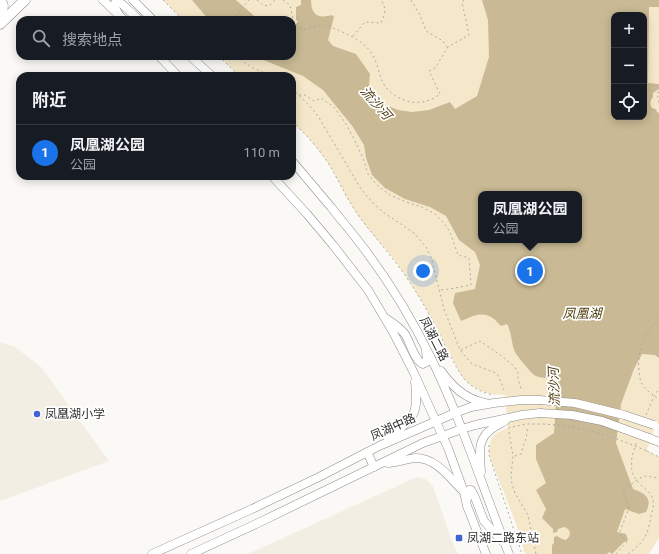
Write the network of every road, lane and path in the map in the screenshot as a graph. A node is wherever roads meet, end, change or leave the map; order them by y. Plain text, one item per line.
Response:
1 (34, 0) edge
2 (103, 0) edge
3 (133, 0) edge
4 (163, 0) edge
5 (250, 0) edge
6 (257, 0) edge
7 (275, 0) edge
8 (283, 0) edge
9 (381, 0) edge
10 (411, 0) edge
11 (464, 0) edge
12 (0, 2) edge
13 (22, 3) edge
14 (0, 12) edge
15 (120, 16) edge
16 (120, 16) edge
17 (136, 16) edge
18 (149, 16) edge
19 (179, 16) edge
20 (235, 16) edge
21 (292, 16) edge
22 (0, 24) edge
23 (296, 25) edge
24 (353, 36) junction
25 (448, 47) junction
26 (163, 60) edge
27 (194, 60) edge
28 (223, 60) edge
29 (241, 60) edge
30 (174, 72) edge
31 (208, 72) edge
32 (235, 72) edge
33 (262, 72) edge
34 (659, 92) edge
35 (298, 95) joint
36 (659, 103) edge
37 (296, 126) edge
38 (296, 166) edge
39 (276, 180) edge
40 (439, 290) junction
41 (382, 314) junction
42 (659, 319) edge
43 (425, 347) junction
44 (460, 350) junction
45 (431, 358) junction
46 (414, 373) junction
47 (521, 389) dead end
48 (659, 389) edge
49 (504, 390) dead end
50 (497, 395) dead end
51 (654, 396) junction
52 (659, 400) edge
53 (506, 401) junction
54 (455, 413) junction
55 (514, 416) junction
56 (436, 421) junction
57 (644, 421) dead end
58 (657, 426) edge
59 (527, 428) dead end
60 (462, 429) junction
61 (504, 429) dead end
62 (509, 432) dead end
63 (639, 435) dead end
64 (442, 436) junction
65 (659, 442) edge
66 (489, 445) dead end
67 (379, 446) junction
68 (367, 452) junction
69 (513, 456) junction
70 (659, 457) edge
71 (377, 465) junction
72 (659, 478) edge
73 (636, 480) junction
74 (482, 484) junction
75 (464, 492) junction
76 (467, 506) junction
77 (508, 550) edge
78 (152, 554) edge
79 (191, 554) edge
80 (486, 554) edge
81 (522, 554) edge
82 (536, 554) edge
83 (616, 554) edge
84 (628, 554) edge

1 - 13 main road
2 - 15 street
3 - 18 street
4 - 19 path
5 - 20 path
6 - 7 path
8 - 21 path
9 - 24 path
10 - 25 path
11 - 25 path
12 - 14 main road
13 - 22 main road
16 - 17 street
23 - 24 path
24 - 25 path
26 - 30 street
27 - 31 street
28 - 32 path
29 - 33 path
34 - 36 path
35 - 40 path
35 - 40 path
37 - 50 path
38 - 43 street, 凤湖二路
39 - 41 street
40 - 44 path
41 - 43 street
41 - 46 street
42 - 51 path
43 - 45 street, 凤湖二路
44 - 47 path
44 - 49 path
45 - 53 street
45 - 54 street, 凤湖二路
46 - 56 street
46 - 67 street
48 - 51 path
51 - 52 path
51 - 57 path
53 - 54 street, 凤湖中路
53 - 58 street, 凤湖中路, bridge
54 - 56 street, 凤湖中路
54 - 60 street, 凤湖二路
55 - 60 street
55 - 65 street, bridge
55 - 74 street
56 - 64 street
56 - 67 street, 凤湖中路
59 - 69 path
60 - 64 street
60 - 74 street, 凤湖二路
61 - 70 path, bridge
62 - 69 path
63 - 73 path
64 - 71 street
64 - 75 street
66 - 81 path
67 - 68 street, 凤湖中路
68 - 71 street
68 - 78 street, 凤湖中路
69 - 82 path
71 - 75 street
71 - 79 street
72 - 73 path
73 - 83 path
73 - 84 path
74 - 77 street, 凤湖二路
75 - 76 street
76 - 77 street
76 - 80 street

